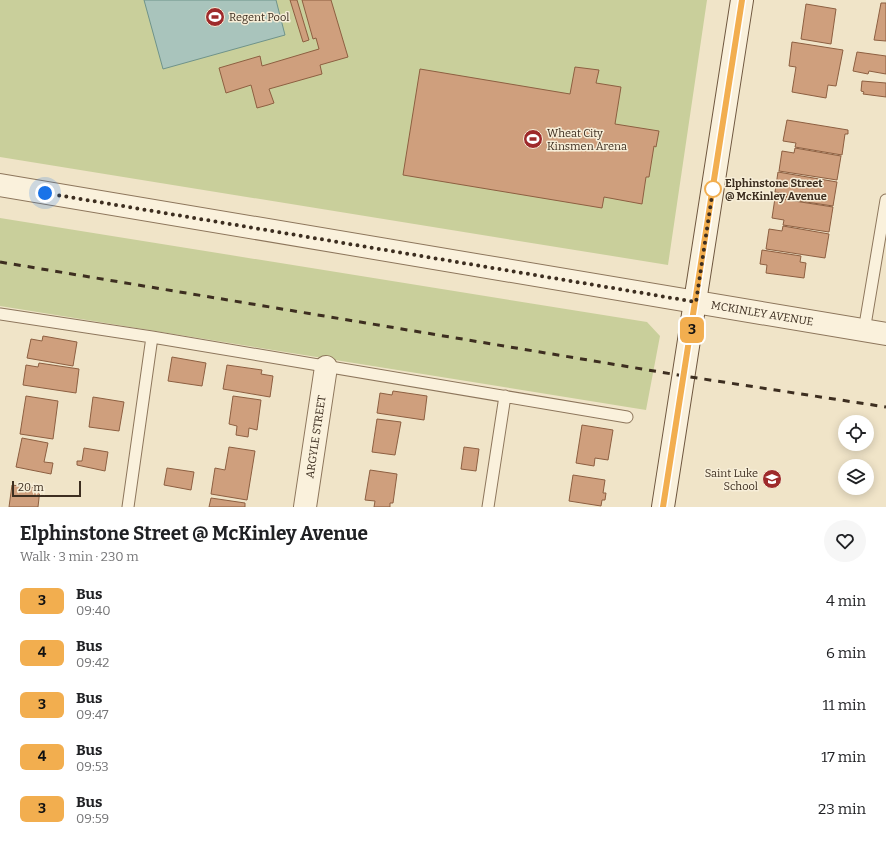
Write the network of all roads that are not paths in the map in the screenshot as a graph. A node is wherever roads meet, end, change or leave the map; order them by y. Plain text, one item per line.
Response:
1 (742, 0) edge
2 (0, 186) edge
3 (886, 200) edge
4 (696, 302) junction
5 (0, 314) edge
6 (864, 331) junction
7 (886, 334) edge
8 (152, 338) junction
9 (326, 367) junction
10 (505, 396) junction
11 (627, 417) dead end
12 (128, 507) edge
13 (305, 507) edge
14 (488, 507) edge
15 (663, 507) edge

1 - 4 street
2 - 4 street, MCKINLEY AVENUE
3 - 6 lane
4 - 6 street, MCKINLEY AVENUE
4 - 15 street
5 - 8 lane
6 - 7 street, MCKINLEY AVENUE
8 - 9 lane
8 - 12 lane
9 - 10 lane
9 - 13 street, ARGYLE STREET
10 - 11 lane
10 - 14 lane

